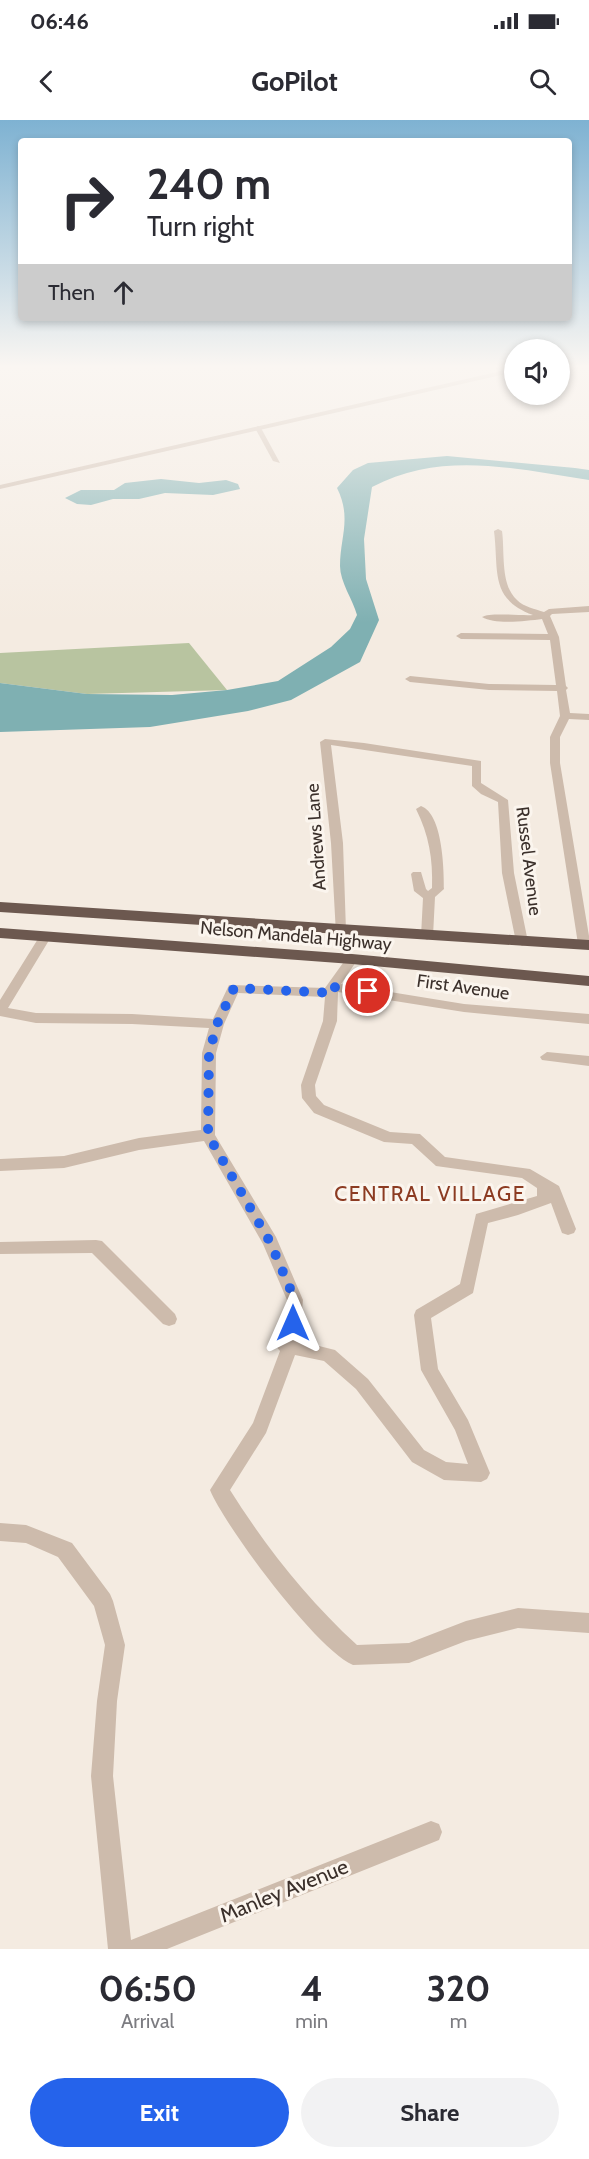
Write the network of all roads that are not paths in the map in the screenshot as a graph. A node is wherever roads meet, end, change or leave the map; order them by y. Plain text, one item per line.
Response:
1 (152, 452) edge
2 (272, 452) edge
3 (277, 461) dead end
4 (0, 487) edge
5 (498, 531) dead end
6 (589, 609) edge
7 (545, 616) junction
8 (486, 617) dead end
9 (461, 636) dead end
10 (554, 637) junction
11 (410, 679) dead end
12 (563, 688) junction
13 (565, 716) junction
14 (589, 717) edge
15 (325, 742) joint
16 (421, 809) dead end
17 (417, 874) dead end
18 (429, 897) junction
19 (0, 907) edge
20 (340, 931) junction
21 (0, 933) edge
22 (427, 936) junction
23 (45, 937) junction
24 (522, 942) junction
25 (587, 945) edge
26 (352, 959) junction
27 (589, 981) edge
28 (332, 990) junction
29 (589, 1019) edge
30 (217, 1024) junction
31 (547, 1057) dead end
32 (589, 1061) edge
33 (208, 1135) junction
34 (0, 1165) edge
35 (545, 1186) junction
36 (568, 1229) dead end
37 (0, 1248) edge
38 (170, 1319) dead end
39 (287, 1346) junction
40 (0, 1532) edge
41 (589, 1623) edge
42 (431, 1832) dead end
43 (120, 1949) edge
44 (137, 1949) edge

1 - 4 street
2 - 3 street
5 - 7 street
6 - 7 street
7 - 8 street
7 - 10 street
9 - 10 street
10 - 12 street
11 - 12 street
12 - 13 street
13 - 14 street
13 - 25 street
15 - 20 street, Andrews Lane
15 - 24 street, Russel Avenue
16 - 18 street
17 - 18 street
18 - 22 street
19 - 20 highway, Nelson Mandela Highway
20 - 22 highway, Nelson Mandela Highway
21 - 23 highway, Nelson Mandela Highway
22 - 24 highway, Nelson Mandela Highway
23 - 26 highway, Nelson Mandela Highway
23 - 30 street
24 - 25 highway, Nelson Mandela Highway
26 - 27 highway, Nelson Mandela Highway
26 - 28 street
28 - 29 street, First Avenue
28 - 30 street, First Avenue
28 - 35 street
30 - 33 street
31 - 32 street
33 - 34 street
33 - 39 street
35 - 36 street
35 - 39 street
37 - 38 street
39 - 41 street
40 - 43 street
42 - 44 street, Manley Avenue

